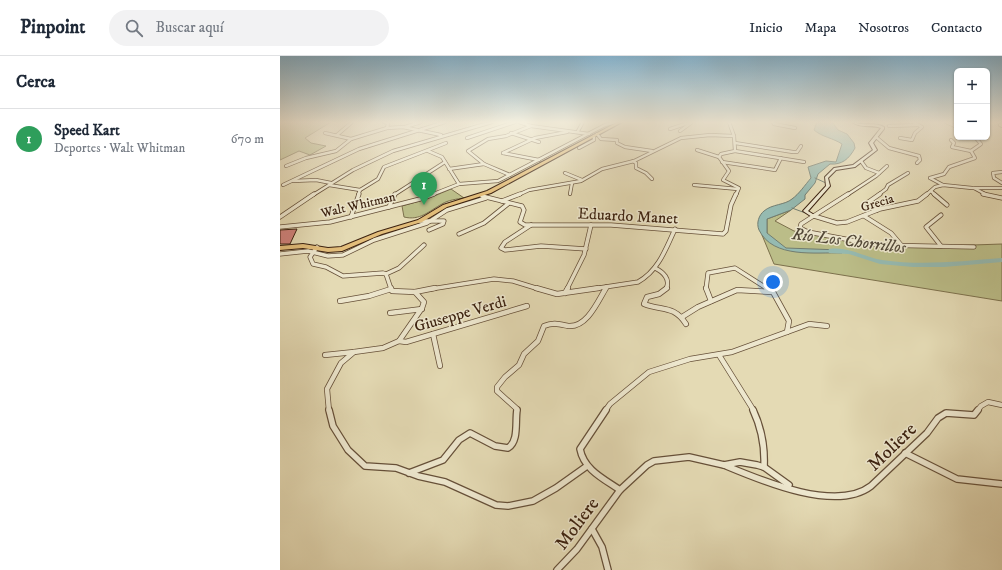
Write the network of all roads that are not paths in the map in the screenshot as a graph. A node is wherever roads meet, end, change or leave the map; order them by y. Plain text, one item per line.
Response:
1 (342, 146) edge
2 (368, 146) edge
3 (411, 146) edge
4 (439, 146) edge
5 (476, 146) edge
6 (518, 146) edge
7 (570, 146) edge
8 (574, 146) edge
9 (574, 146) edge
10 (583, 146) edge
11 (621, 146) edge
12 (667, 146) edge
13 (735, 146) edge
14 (753, 146) edge
15 (801, 146) dead end
16 (872, 146) edge
17 (887, 146) edge
18 (953, 146) edge
19 (978, 146) edge
20 (579, 148) dead end
21 (697, 150) dead end
22 (428, 151) junction
23 (652, 151) junction
24 (735, 151) junction
25 (971, 151) junction
26 (719, 157) junction
27 (781, 158) junction
28 (541, 160) junction
29 (547, 161) junction
30 (633, 161) junction
31 (861, 161) junction
32 (445, 162) junction
33 (722, 162) junction
34 (804, 162) dead end
35 (918, 163) dead end
36 (484, 164) junction
37 (286, 166) dead end
38 (888, 166) dead end
39 (449, 169) junction
40 (527, 172) junction
41 (1002, 172) edge
42 (565, 173) dead end
43 (879, 173) junction
44 (908, 173) dead end
45 (510, 175) junction
46 (652, 179) dead end
47 (582, 180) junction
48 (291, 181) junction
49 (572, 183) junction
50 (1002, 183) edge
51 (330, 184) junction
52 (459, 184) junction
53 (283, 185) dead end
54 (694, 185) dead end
55 (943, 185) junction
56 (974, 188) junction
57 (1002, 188) edge
58 (738, 189) junction
59 (360, 190) junction
60 (931, 191) junction
61 (570, 194) dead end
62 (484, 197) junction
63 (1002, 198) edge
64 (502, 201) junction
65 (510, 203) junction
66 (947, 205) dead end
67 (388, 207) junction
68 (877, 210) junction
69 (941, 215) dead end
70 (351, 216) junction
71 (814, 216) junction
72 (864, 216) junction
73 (280, 217) edge
74 (420, 221) junction
75 (432, 221) junction
76 (531, 225) junction
77 (591, 225) junction
78 (280, 227) edge
79 (397, 228) junction
80 (675, 229) junction
81 (429, 230) dead end
82 (402, 231) junction
83 (459, 234) dead end
84 (424, 245) dead end
85 (902, 246) junction
86 (941, 246) junction
87 (317, 247) junction
88 (974, 247) dead end
89 (280, 248) edge
90 (586, 249) junction
91 (312, 252) junction
92 (280, 254) edge
93 (655, 268) junction
94 (386, 274) junction
95 (606, 287) junction
96 (391, 289) junction
97 (415, 292) junction
98 (773, 292) junction
99 (564, 293) junction
100 (340, 300) dead end
101 (711, 301) junction
102 (527, 306) dead end
103 (422, 309) junction
104 (390, 314) dead end
105 (682, 317) junction
106 (686, 324) dead end
107 (827, 326) dead end
108 (786, 332) junction
109 (433, 334) junction
110 (399, 341) junction
111 (354, 352) junction
112 (719, 354) junction
113 (325, 355) dead end
114 (440, 366) dead end
115 (1002, 405) edge
116 (905, 453) junction
117 (724, 465) junction
118 (587, 466) junction
119 (764, 467) junction
120 (409, 473) junction
121 (1002, 484) edge
122 (791, 488) junction
123 (620, 490) junction
124 (592, 529) junction
125 (557, 570) edge
126 (608, 570) edge

1 - 37 street
2 - 48 street
3 - 51 street
4 - 22 street
5 - 36 street
6 - 28 street
7 - 28 street, Walt Whitman
8 - 40 main road
9 - 29 main road
10 - 20 street
11 - 23 street
12 - 23 street
13 - 24 street
14 - 15 street
16 - 31 street
17 - 35 street
18 - 25 street
19 - 25 street
21 - 26 street
22 - 32 street
22 - 59 street
23 - 30 street
24 - 26 street
24 - 27 street
25 - 55 street
26 - 33 street
27 - 33 street
27 - 34 street
28 - 29 street
28 - 45 street, Walt Whitman
29 - 40 main road
30 - 46 street
30 - 47 street
31 - 43 street
31 - 71 street
32 - 39 street
32 - 67 street
33 - 58 street
36 - 39 street
36 - 45 street
38 - 43 street
39 - 52 street
40 - 62 main road
41 - 50 street
42 - 47 street
43 - 71 street
44 - 68 street
45 - 52 street, Walt Whitman
47 - 49 street
48 - 51 street
48 - 53 street
49 - 61 street
49 - 64 street
51 - 59 street
51 - 73 street
52 - 67 street, Walt Whitman
54 - 58 street
55 - 56 street
55 - 60 street, Grecia
56 - 57 street
56 - 63 street
58 - 80 street, Eduardo Manet
59 - 70 street
60 - 66 street
60 - 68 street, Grecia
62 - 64 street
62 - 74 main road
62 - 75 street
64 - 65 street
65 - 76 street
65 - 83 street
67 - 70 street, Walt Whitman
68 - 72 street, Grecia
69 - 86 street
70 - 78 street, Walt Whitman
71 - 72 street, Grecia
71 - 85 street
72 - 85 street
74 - 75 street
74 - 79 main road
75 - 81 street
75 - 82 street
76 - 77 street, Eduardo Manet
76 - 90 street
77 - 80 street, Eduardo Manet
77 - 90 street
79 - 82 street
79 - 87 main road
80 - 93 street
82 - 91 street
84 - 94 street
85 - 86 street
86 - 88 street
87 - 89 main road
87 - 91 street
90 - 99 street
91 - 92 street
91 - 94 street
93 - 95 street
93 - 105 street
94 - 96 street
95 - 99 street
95 - 120 street
96 - 97 street
96 - 100 street
97 - 99 street
97 - 103 street
98 - 101 street
98 - 101 street
98 - 108 street
101 - 105 street
102 - 109 street, Giuseppe Verdi
103 - 104 street
103 - 110 street
105 - 106 street
107 - 108 street
108 - 112 street
109 - 110 street, Giuseppe Verdi
109 - 114 street
110 - 111 street, Giuseppe Verdi
111 - 113 street, Giuseppe Verdi
111 - 120 street
112 - 118 street
112 - 119 street
115 - 116 street, Moliere
116 - 121 street
116 - 122 street, Moliere
117 - 119 street, Moliere
117 - 122 street, Moliere
117 - 123 street, Moliere
118 - 120 street
118 - 123 street
119 - 122 street, Moliere
123 - 124 street, Moliere
124 - 125 street, Moliere
124 - 126 street

